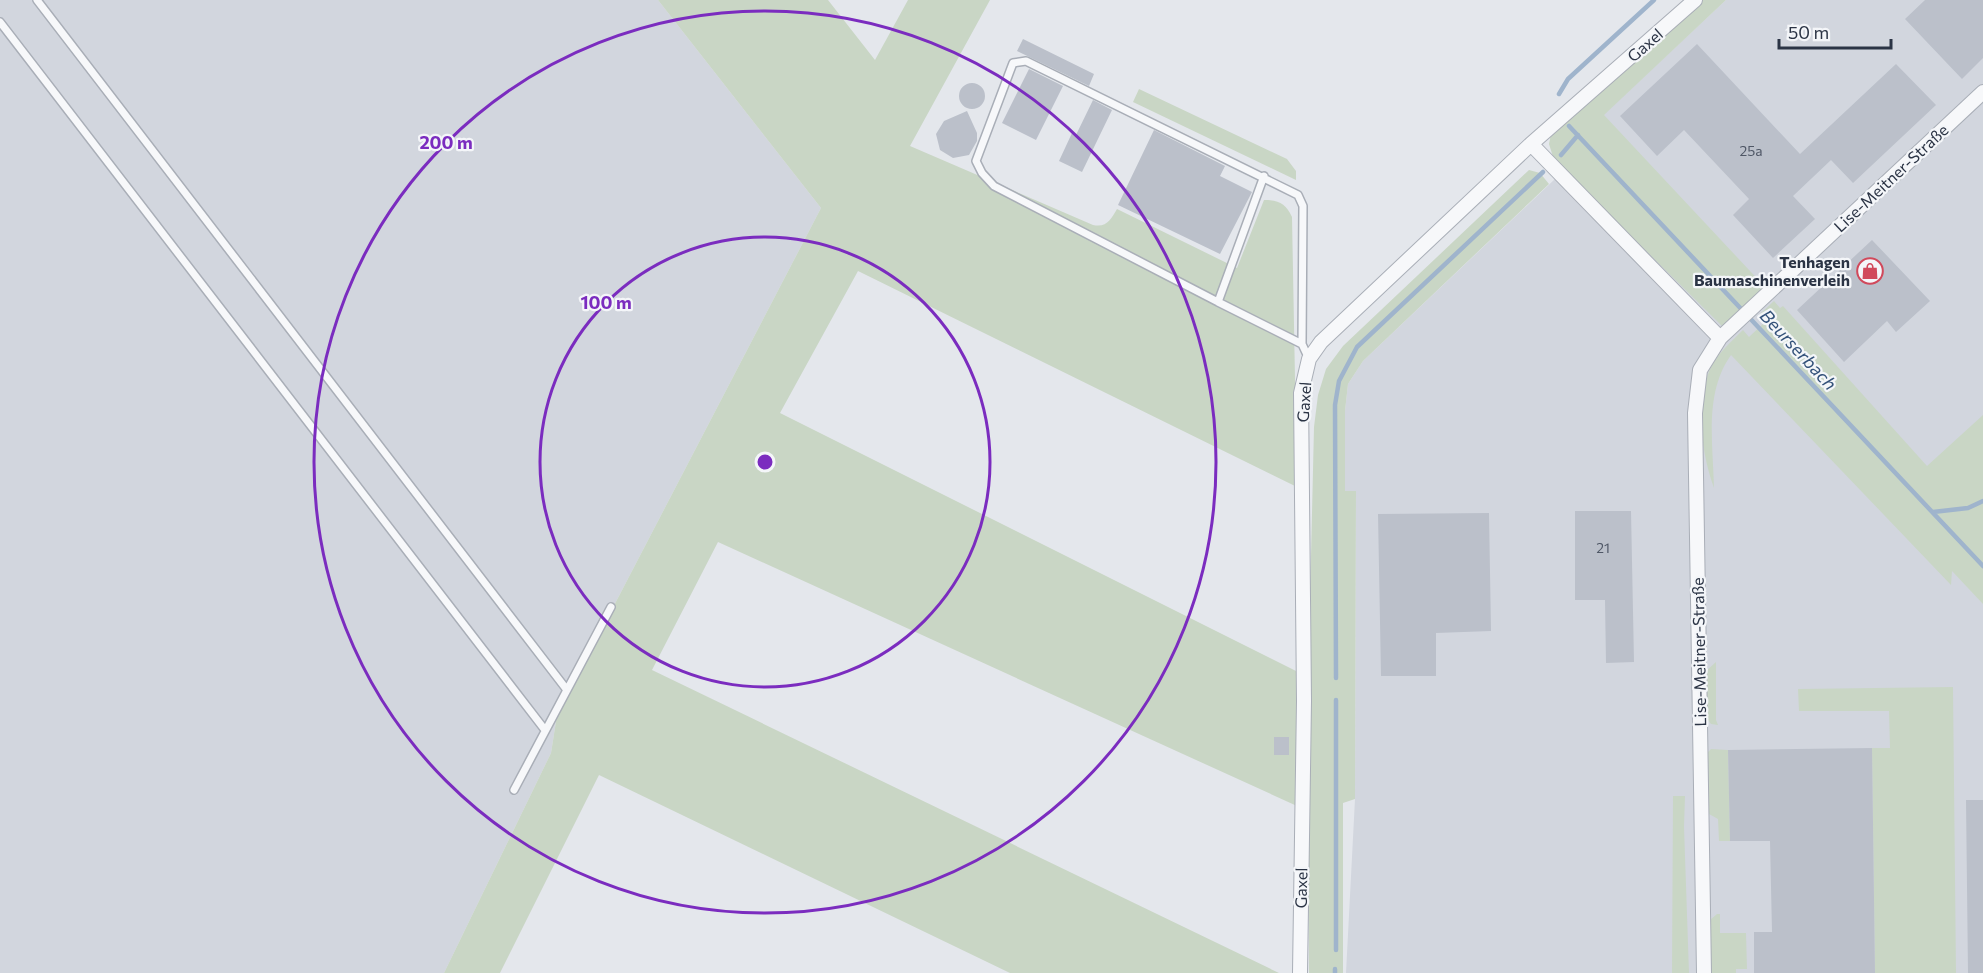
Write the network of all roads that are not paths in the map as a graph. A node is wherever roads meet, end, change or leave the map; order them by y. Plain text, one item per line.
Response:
1 (37, 0) edge
2 (1695, 0) edge
3 (0, 22) edge
4 (1983, 92) edge
5 (1531, 144) junction
6 (1264, 176) junction
7 (1218, 302) junction
8 (1720, 338) junction
9 (1302, 344) junction
10 (1309, 359) junction
11 (611, 607) dead end
12 (567, 690) junction
13 (545, 730) junction
14 (514, 790) dead end
15 (1300, 973) edge
16 (1704, 973) edge

1 - 12 lane
2 - 5 street, Gaxel
3 - 13 lane
4 - 8 street, Lise-Meitner-Straße
5 - 8 street
5 - 10 street, Gaxel
6 - 7 lane
6 - 7 lane
6 - 9 lane
7 - 9 lane
8 - 16 street, Lise-Meitner-Straße
9 - 10 lane
10 - 15 street, Gaxel
11 - 12 lane
12 - 13 lane
13 - 14 lane

